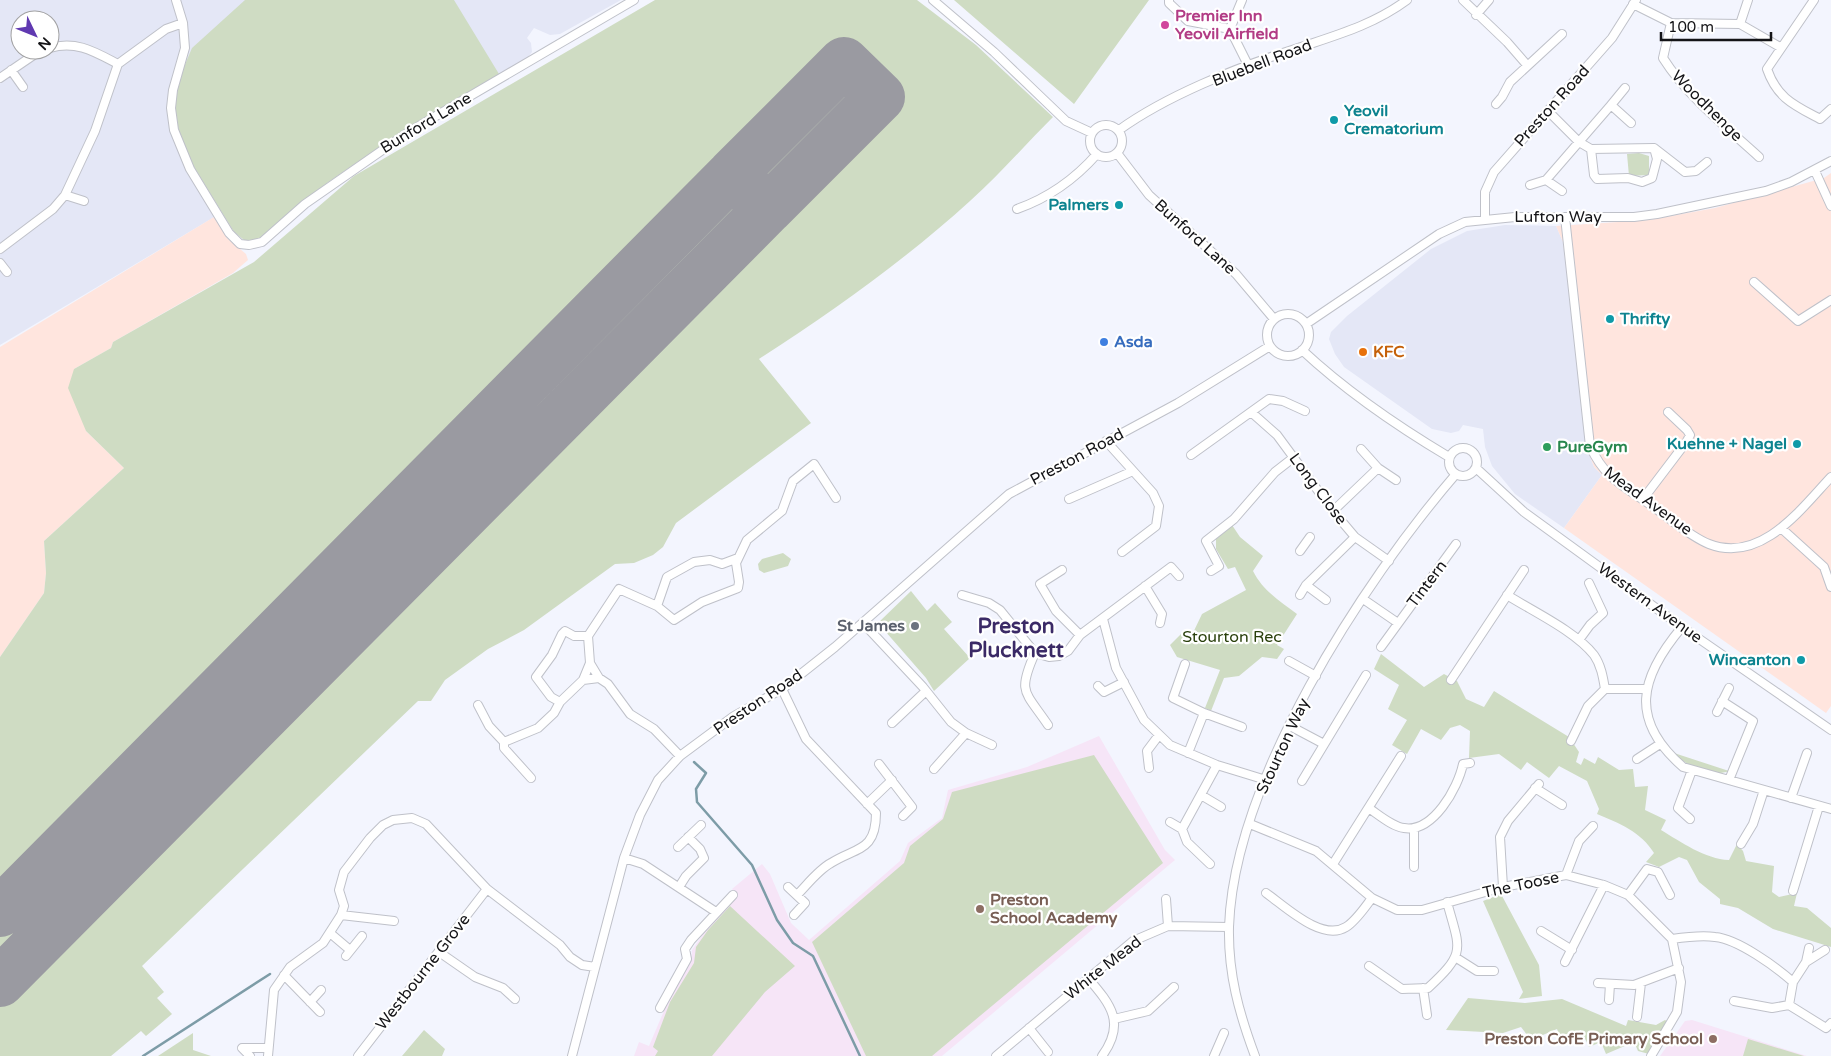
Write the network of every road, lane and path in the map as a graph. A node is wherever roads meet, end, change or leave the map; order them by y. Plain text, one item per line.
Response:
1 (176, 0) edge
2 (634, 0) edge
3 (933, 0) edge
4 (1169, 0) edge
5 (1242, 0) edge
6 (1407, 0) edge
7 (1463, 0) edge
8 (1489, 0) edge
9 (1748, 0) edge
10 (1814, 0) edge
11 (1634, 2) edge
12 (1476, 14) junction
13 (183, 23) junction
14 (1672, 23) junction
15 (1740, 24) junction
16 (1230, 30) junction
17 (1562, 34) dead end
18 (60, 45) edge
19 (1780, 47) junction
20 (26, 60) edge
21 (118, 64) junction
22 (1526, 65) junction
23 (1249, 67) junction
24 (11, 70) junction
25 (0, 78) edge
26 (23, 87) dead end
27 (1626, 88) dead end
28 (1496, 104) dead end
29 (1611, 105) junction
30 (1831, 109) edge
31 (1548, 111) junction
32 (1631, 123) dead end
33 (1119, 130) junction
34 (1092, 133) junction
35 (1579, 142) junction
36 (1654, 148) junction
37 (1591, 149) junction
38 (1117, 153) junction
39 (1096, 154) junction
40 (1759, 157) dead end
41 (1707, 162) dead end
42 (1831, 162) edge
43 (1815, 171) junction
44 (1652, 178) junction
45 (1546, 180) junction
46 (1530, 185) dead end
47 (1653, 188) dead end
48 (1562, 191) dead end
49 (65, 195) junction
50 (84, 201) dead end
51 (1831, 206) edge
52 (1017, 209) dead end
53 (1565, 217) junction
54 (1485, 218) junction
55 (0, 249) edge
56 (0, 263) edge
57 (7, 272) dead end
58 (1754, 282) dead end
59 (1831, 300) edge
60 (1274, 319) junction
61 (1306, 324) junction
62 (1270, 346) junction
63 (1302, 350) junction
64 (1305, 411) dead end
65 (1251, 412) junction
66 (1668, 412) dead end
67 (1106, 441) junction
68 (1361, 449) dead end
69 (1191, 455) dead end
70 (1449, 457) junction
71 (1293, 458) junction
72 (1378, 468) junction
73 (1476, 468) junction
74 (1133, 471) junction
75 (1456, 474) junction
76 (1831, 477) edge
77 (1396, 480) dead end
78 (836, 498) dead end
79 (1069, 499) dead end
80 (1643, 499) junction
81 (1333, 511) junction
82 (1781, 528) junction
83 (1310, 537) dead end
84 (1354, 537) junction
85 (1456, 544) dead end
86 (1300, 551) dead end
87 (1122, 552) dead end
88 (738, 558) junction
89 (1389, 561) junction
90 (1062, 570) dead end
91 (1524, 570) dead end
92 (1211, 571) dead end
93 (1179, 576) dead end
94 (1590, 583) dead end
95 (1831, 584) edge
96 (1306, 585) junction
97 (1145, 586) junction
98 (962, 595) dead end
99 (1300, 595) dead end
100 (1507, 595) junction
101 (1363, 599) junction
102 (1326, 600) dead end
103 (657, 606) junction
104 (1102, 619) junction
105 (1160, 623) dead end
106 (1398, 623) junction
107 (864, 624) junction
108 (1682, 627) junction
109 (1080, 635) junction
110 (588, 636) junction
111 (1579, 640) junction
112 (1381, 647) dead end
113 (1035, 653) junction
114 (1289, 661) dead end
115 (590, 663) junction
116 (1185, 664) dead end
117 (1316, 676) junction
118 (1367, 676) dead end
119 (598, 678) junction
120 (583, 680) junction
121 (1451, 680) dead end
122 (1124, 682) junction
123 (1098, 686) dead end
124 (1729, 688) dead end
125 (782, 689) junction
126 (1604, 689) junction
127 (1647, 689) junction
128 (926, 691) junction
129 (560, 702) junction
130 (1722, 702) junction
131 (478, 705) dead end
132 (1716, 712) dead end
133 (1204, 713) junction
134 (892, 723) dead end
135 (1048, 725) dead end
136 (1290, 726) junction
137 (1242, 727) dead end
138 (1831, 730) edge
139 (1576, 731) junction
140 (966, 733) junction
141 (1584, 734) dead end
142 (1160, 735) junction
143 (1571, 741) dead end
144 (504, 742) junction
145 (1324, 744) junction
146 (1660, 744) junction
147 (992, 745) dead end
148 (1188, 753) junction
149 (1807, 753) dead end
150 (680, 756) junction
151 (1401, 756) dead end
152 (1637, 759) dead end
153 (1470, 763) dead end
154 (879, 764) dead end
155 (1217, 765) junction
156 (1149, 768) dead end
157 (934, 769) dead end
158 (1692, 770) junction
159 (531, 778) dead end
160 (892, 780) junction
161 (1266, 780) junction
162 (1729, 780) junction
163 (1302, 781) dead end
164 (1764, 790) junction
165 (1201, 795) junction
166 (1791, 798) junction
167 (867, 804) junction
168 (1562, 806) dead end
169 (1819, 806) junction
170 (1221, 807) dead end
171 (1370, 809) junction
172 (1831, 809) edge
173 (903, 816) dead end
174 (1690, 819) dead end
175 (1170, 822) dead end
176 (1250, 824) junction
177 (701, 825) dead end
178 (1593, 826) dead end
179 (1414, 828) junction
180 (1182, 829) junction
181 (688, 837) junction
182 (1741, 844) dead end
183 (678, 847) dead end
184 (624, 858) junction
185 (1210, 864) dead end
186 (1333, 864) junction
187 (1414, 867) dead end
188 (1566, 875) junction
189 (1604, 885) junction
190 (680, 887) junction
191 (788, 887) dead end
192 (1503, 887) junction
193 (487, 889) junction
194 (1794, 891) dead end
195 (1266, 893) dead end
196 (1670, 894) dead end
197 (733, 895) dead end
198 (797, 895) junction
199 (1628, 895) junction
200 (1372, 898) junction
201 (1166, 899) dead end
202 (1447, 902) junction
203 (716, 912) junction
204 (341, 916) junction
205 (794, 916) dead end
206 (394, 921) dead end
207 (1168, 926) junction
208 (1229, 927) junction
209 (1541, 932) dead end
210 (330, 933) junction
211 (362, 936) dead end
212 (1672, 939) junction
213 (1809, 948) dead end
214 (1572, 950) junction
215 (1825, 950) dead end
216 (439, 952) junction
217 (1455, 957) junction
218 (1564, 962) dead end
219 (1806, 962) junction
220 (1369, 966) dead end
221 (595, 968) junction
222 (1679, 968) junction
223 (1494, 971) dead end
224 (284, 975) junction
225 (1088, 978) junction
226 (1793, 982) junction
227 (1598, 983) dead end
228 (1641, 983) junction
229 (1610, 984) junction
230 (1174, 987) dead end
231 (1423, 988) junction
232 (321, 990) dead end
233 (516, 1000) dead end
234 (1609, 1000) dead end
235 (1734, 1001) dead end
236 (310, 1002) junction
237 (1743, 1003) junction
238 (1789, 1005) junction
239 (660, 1008) dead end
240 (1740, 1011) dead end
241 (320, 1012) dead end
242 (1427, 1015) dead end
243 (1637, 1017) dead end
244 (1114, 1019) junction
245 (1831, 1023) edge
246 (1029, 1028) junction
247 (1224, 1033) dead end
248 (268, 1052) edge
249 (1048, 1052) dead end
250 (250, 1056) edge
251 (358, 1056) edge
252 (572, 1056) edge
253 (996, 1056) edge
254 (1102, 1056) edge
255 (1214, 1056) edge
256 (1255, 1056) edge
257 (1651, 1056) edge

1 - 13 street
2 - 13 street, Bunford Lane
3 - 34 street
4 - 16 street
5 - 16 street
6 - 23 street, Bluebell Road
7 - 12 street
8 - 12 street
9 - 15 street
10 - 19 street
11 - 14 street
11 - 31 street, Preston Road
12 - 22 street
13 - 21 street
14 - 15 street
14 - 40 street, Woodhenge
15 - 19 street
16 - 23 street
17 - 22 street
18 - 21 street
19 - 30 street
20 - 24 street
21 - 49 street
22 - 28 street
23 - 33 street, Bluebell Road
24 - 25 street
24 - 26 street
27 - 29 street
29 - 32 street
29 - 35 street
31 - 35 street
31 - 54 street, Preston Road
33 - 34 street
33 - 38 street
34 - 39 street
35 - 37 street
35 - 45 street
36 - 37 street
36 - 41 street
36 - 44 street
37 - 44 street
38 - 39 street
38 - 60 street, Bunford Lane
39 - 52 street
42 - 43 street, Lufton Way
43 - 51 street
43 - 53 street, Lufton Way
44 - 47 street
45 - 46 street
45 - 48 street
49 - 50 street
49 - 55 street
53 - 54 street, Lufton Way
53 - 80 street, Mead Avenue
54 - 61 street, Lufton Way
56 - 57 street
58 - 59 street
60 - 61 street
60 - 62 street
61 - 63 street
62 - 63 street
62 - 67 street, Preston Road
63 - 70 street
64 - 65 street
65 - 69 street
65 - 71 street, Long Close
66 - 80 street
67 - 74 street
67 - 107 street, Preston Road
68 - 72 street
70 - 73 street
70 - 75 street
71 - 81 street, Long Close
71 - 92 street
72 - 77 street
72 - 81 street
73 - 75 street
73 - 108 street, Western Avenue
74 - 79 street
74 - 87 street
75 - 89 street, Stourton Way
76 - 82 street, Mead Avenue
78 - 88 street
80 - 82 street, Mead Avenue
81 - 84 street, Long Close
82 - 95 street
83 - 86 street
84 - 89 street, Long Close
84 - 96 street
85 - 106 street, Tintern
88 - 103 street
88 - 103 street
89 - 101 street, Stourton Way
90 - 109 street
91 - 100 street
93 - 97 street
94 - 111 street
96 - 99 street
96 - 102 street
97 - 104 street
97 - 105 street
98 - 113 street
100 - 111 street
100 - 121 street
101 - 106 street, Tintern
101 - 117 street, Stourton Way
103 - 110 street
104 - 109 street
104 - 122 street
106 - 112 street, Tintern
107 - 125 street, Preston Road
107 - 128 street
108 - 127 street
108 - 138 street, Western Avenue
109 - 113 street
110 - 115 street
110 - 129 street
111 - 126 street
113 - 135 street
114 - 117 street
115 - 119 street
115 - 120 street
116 - 133 street
117 - 136 street, Stourton Way
118 - 145 street
119 - 120 street
119 - 150 street
120 - 129 street
122 - 123 street
122 - 142 street
124 - 130 street
125 - 150 street, Preston Road
125 - 167 street
126 - 127 street
126 - 139 street
127 - 146 street
128 - 134 street
128 - 140 street
129 - 144 street
130 - 132 street
130 - 162 street
131 - 144 street
133 - 137 street
133 - 148 street
136 - 145 street
136 - 161 street, Stourton Way
139 - 141 street
139 - 143 street
140 - 147 street
140 - 157 street
142 - 148 street
142 - 156 street
144 - 159 street
145 - 163 street
146 - 152 street
146 - 158 street
148 - 155 street
149 - 166 street
150 - 184 street, Preston Road
151 - 171 street
153 - 179 street
154 - 160 street
155 - 161 street
155 - 165 street
158 - 162 street
158 - 174 street
160 - 167 street
160 - 173 street
161 - 176 street, Stourton Way
162 - 164 street
164 - 166 street
164 - 182 street
165 - 170 street
165 - 180 street
166 - 169 street
167 - 198 street
168 - 192 street
169 - 172 street
169 - 194 street
171 - 179 street
171 - 186 street
175 - 180 street
176 - 186 street, The Toose
176 - 208 street, Stourton Way
177 - 181 street
178 - 188 street
179 - 187 street
180 - 185 street
181 - 183 street
181 - 190 street
184 - 190 street
184 - 221 street, Preston Road
186 - 200 street, The Toose
188 - 189 street, The Toose
188 - 192 street, The Toose
189 - 199 street, The Toose
189 - 214 street
190 - 203 street
191 - 198 street
192 - 202 street, The Toose
193 - 204 street
193 - 216 street, Westbourne Grove
193 - 221 street
195 - 200 street
196 - 199 street
197 - 203 street
198 - 205 street
199 - 212 street, The Toose
200 - 202 street, The Toose
201 - 207 street
202 - 217 street
203 - 239 street
204 - 206 street
204 - 210 street
207 - 208 street, White Mead
207 - 225 street, White Mead
208 - 256 street, Stourton Way
209 - 214 street
210 - 211 street
210 - 224 street
212 - 222 street
212 - 226 street
213 - 219 street
214 - 218 street
215 - 219 street
216 - 233 street
216 - 251 street, Westbourne Grove
217 - 223 street
217 - 231 street
219 - 226 street
220 - 231 street
221 - 252 street, Preston Road
222 - 228 street
222 - 257 street
224 - 236 street
224 - 248 street
225 - 244 street
225 - 246 street, White Mead
226 - 238 street
227 - 229 street
228 - 229 street
228 - 243 street
229 - 234 street
230 - 244 street
231 - 242 street
232 - 236 street
235 - 237 street
236 - 241 street
237 - 238 street
237 - 240 street
238 - 245 street
244 - 254 street
246 - 249 street
246 - 253 street, White Mead
247 - 255 street
248 - 250 street

